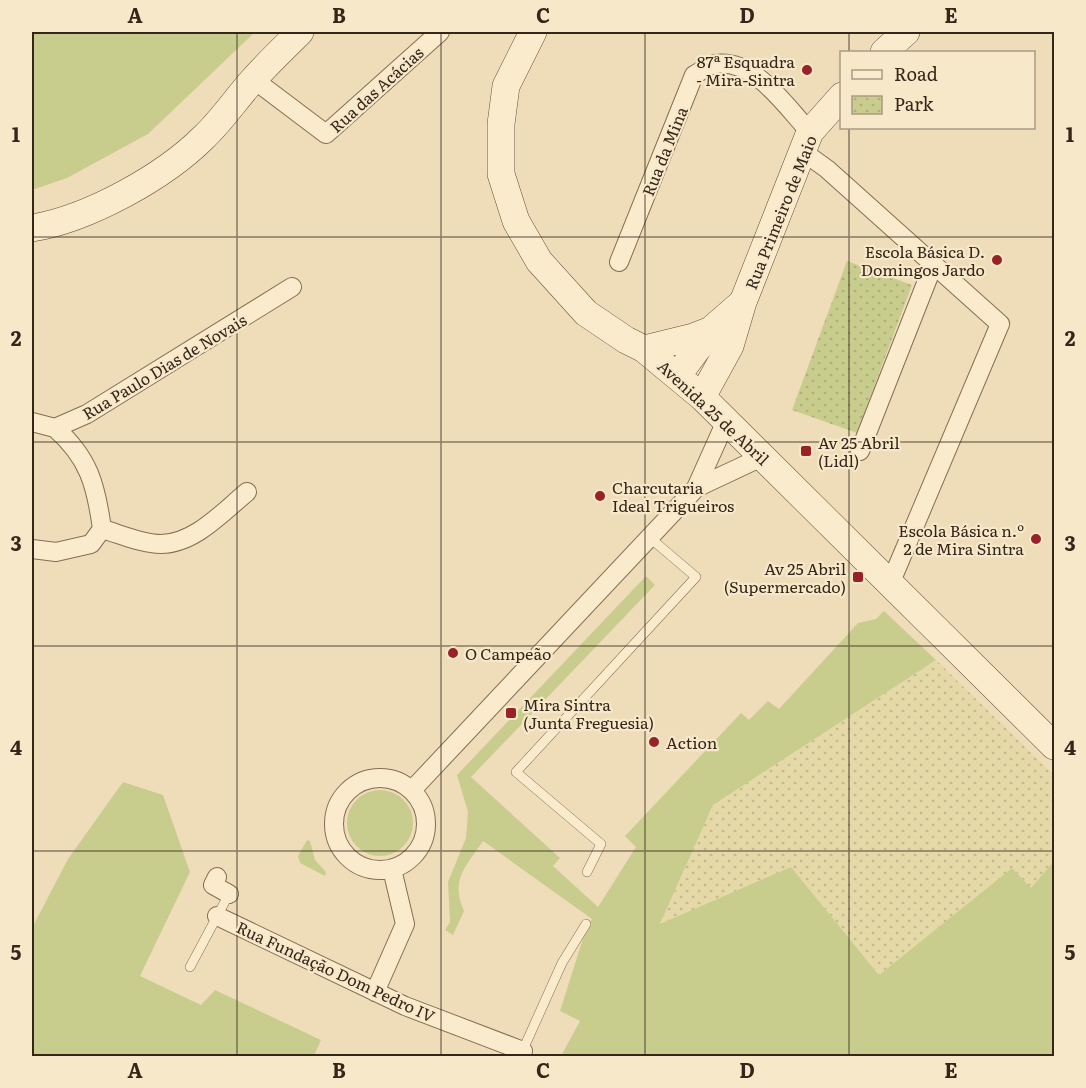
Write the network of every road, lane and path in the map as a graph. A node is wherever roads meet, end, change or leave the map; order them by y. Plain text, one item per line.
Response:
1 (300, 32) edge
2 (440, 32) edge
3 (533, 32) edge
4 (906, 32) edge
5 (885, 51) edge
6 (253, 79) junction
7 (840, 99) edge
8 (806, 142) junction
9 (32, 228) edge
10 (619, 262) dead end
11 (934, 263) junction
12 (292, 287) dead end
13 (743, 302) junction
14 (712, 329) junction
15 (644, 349) junction
16 (678, 375) junction
17 (702, 397) junction
18 (726, 421) junction
19 (32, 422) edge
20 (55, 428) junction
21 (860, 451) dead end
22 (762, 457) junction
23 (696, 488) junction
24 (247, 492) dead end
25 (102, 529) junction
26 (649, 537) junction
27 (32, 549) edge
28 (890, 584) junction
29 (1054, 746) edge
30 (412, 790) junction
31 (392, 869) junction
32 (587, 872) dead end
33 (217, 877) dead end
34 (229, 894) joint
35 (217, 916) junction
36 (585, 924) dead end
37 (190, 967) dead end
38 (375, 992) junction
39 (521, 1054) edge

1 - 6 street
2 - 6 street, Rua das Acácias
3 - 15 street, Avenida 25 de Abril
4 - 5 street
6 - 9 street
7 - 8 street, Rua Primeiro de Maio
8 - 10 street, Rua da Mina
8 - 11 street, Rua da Mina
8 - 13 street, Rua Primeiro de Maio
11 - 21 street
11 - 28 street, Rua da Mina
12 - 20 street, Rua Paulo Dias de Novais
13 - 14 street, Rua Primeiro de Maio
13 - 17 street, Rua Primeiro de Maio
14 - 15 street
14 - 16 street, Rua Primeiro de Maio
15 - 16 street, Avenida 25 de Abril
16 - 17 street, Avenida 25 de Abril
17 - 18 street, Avenida 25 de Abril
18 - 22 street, Avenida 25 de Abril
18 - 23 street
19 - 20 street
20 - 25 street
22 - 23 street
22 - 28 street, Avenida 25 de Abril
23 - 26 street
24 - 25 street
25 - 27 street
26 - 30 street
26 - 32 lane
28 - 29 street, Avenida 25 de Abril
30 - 31 street
30 - 31 street
31 - 38 street
33 - 34 street
34 - 35 lane
35 - 37 lane
35 - 38 street, Rua Fundação Dom Pedro IV
36 - 39 lane
38 - 39 street, Rua Fundação Dom Pedro IV

